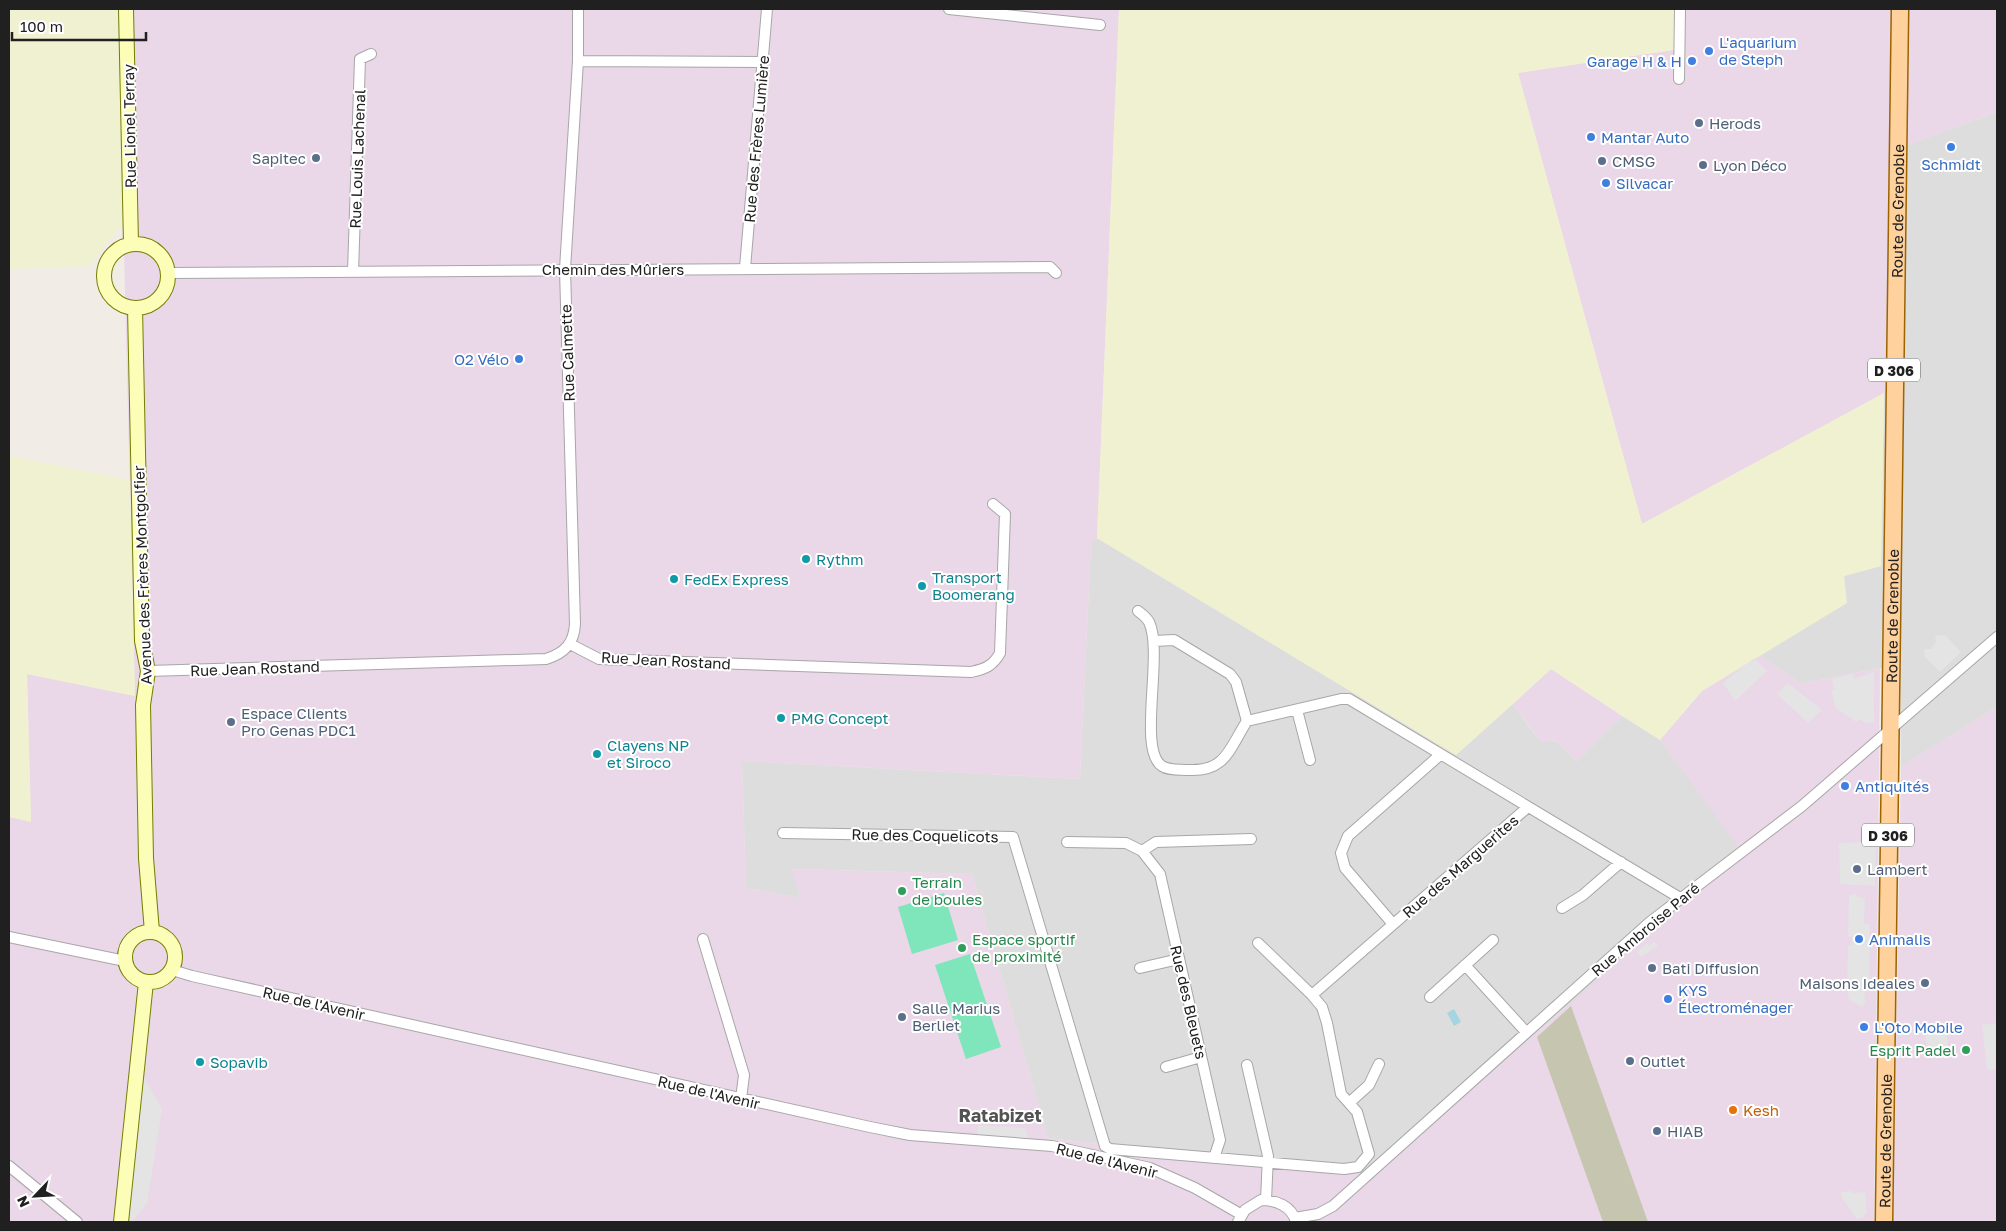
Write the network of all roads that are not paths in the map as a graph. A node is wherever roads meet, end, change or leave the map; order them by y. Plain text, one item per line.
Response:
1 (126, 9) edge
2 (578, 9) edge
3 (767, 9) edge
4 (950, 9) edge
5 (1680, 9) edge
6 (1900, 9) edge
7 (1100, 25) dead end
8 (371, 54) dead end
9 (578, 61) junction
10 (763, 62) junction
11 (1679, 79) dead end
12 (131, 244) junction
13 (745, 268) junction
14 (565, 269) junction
15 (354, 272) junction
16 (168, 273) junction
17 (1056, 273) dead end
18 (135, 308) junction
19 (993, 504) dead end
20 (1138, 610) dead end
21 (1997, 638) edge
22 (1154, 641) junction
23 (570, 644) junction
24 (148, 671) junction
25 (1297, 710) junction
26 (1247, 721) junction
27 (1890, 732) junction
28 (1440, 755) junction
29 (1310, 760) dead end
30 (1528, 807) junction
31 (783, 833) dead end
32 (1251, 840) dead end
33 (1067, 842) dead end
34 (1142, 851) junction
35 (1621, 862) junction
36 (1680, 898) junction
37 (1562, 908) dead end
38 (1393, 924) junction
39 (152, 932) junction
40 (9, 936) edge
41 (703, 939) dead end
42 (1493, 940) dead end
43 (1258, 943) dead end
44 (1179, 959) junction
45 (125, 961) junction
46 (1465, 965) junction
47 (1140, 968) dead end
48 (172, 970) junction
49 (146, 982) junction
50 (1312, 994) junction
51 (1430, 997) dead end
52 (1526, 1032) junction
53 (1201, 1058) junction
54 (1379, 1064) dead end
55 (1247, 1065) dead end
56 (1166, 1067) dead end
57 (741, 1099) junction
58 (1350, 1102) junction
59 (1106, 1146) joint
60 (1214, 1158) junction
61 (1268, 1163) junction
62 (9, 1166) edge
63 (1266, 1200) junction
64 (1240, 1219) edge
65 (120, 1220) edge
66 (1296, 1220) edge
67 (77, 1222) edge
68 (1884, 1222) edge

1 - 12 street, Rue Lionel Terray
2 - 9 street, Rue Calmette
3 - 10 street, Rue des Frères Lumière
4 - 7 street
5 - 11 street
6 - 27 main road, Route de Grenoble / D 306
8 - 15 street, Rue Louis Lachenal
9 - 10 street
9 - 14 street, Rue Calmette
10 - 13 street, Rue des Frères Lumière
12 - 16 street
12 - 18 street
13 - 14 street, Chemin des Mûriers
13 - 17 street, Chemin des Mûriers
14 - 15 street, Chemin des Mûriers
14 - 23 street, Rue Calmette
15 - 16 street, Chemin des Mûriers
16 - 18 street
18 - 24 street, Avenue des Frères Montgolfier
19 - 23 street, Rue Jean Rostand
20 - 22 street
21 - 27 street, Rue Ambroise Paré
22 - 26 street
22 - 26 street
23 - 24 street, Rue Jean Rostand
24 - 39 street, Avenue des Frères Montgolfier
25 - 26 street
25 - 28 street
25 - 29 street
27 - 36 street, Rue Ambroise Paré
27 - 68 main road, Route de Grenoble / D 306
28 - 30 street, Rue des Marguerites
28 - 38 street, Rue des Marguerites
30 - 35 street, Rue des Marguerites
30 - 38 street, Rue des Marguerites
31 - 59 street, Rue des Coquelicots
32 - 34 street
33 - 34 street
34 - 44 street, Rue des Bleuets
35 - 36 street, Rue des Marguerites
35 - 37 street
36 - 52 street, Rue Ambroise Paré
38 - 50 street, Rue des Marguerites
39 - 45 street
39 - 48 street
40 - 45 street
41 - 57 street
42 - 46 street
43 - 50 street
44 - 47 street
44 - 53 street, Rue des Bleuets
45 - 49 street
46 - 51 street
46 - 52 street
48 - 49 street
48 - 57 street, Rue de l'Avenir
49 - 65 street
50 - 58 street
52 - 66 street, Rue Ambroise Paré
53 - 56 street
53 - 60 street, Rue des Bleuets
54 - 58 street
55 - 61 street
57 - 64 street, Rue de l'Avenir
58 - 61 street, Rue de l'Avenir
59 - 60 street, Rue de l'Avenir
60 - 61 street, Rue de l'Avenir
61 - 63 street
62 - 67 street
63 - 64 street
63 - 66 street

